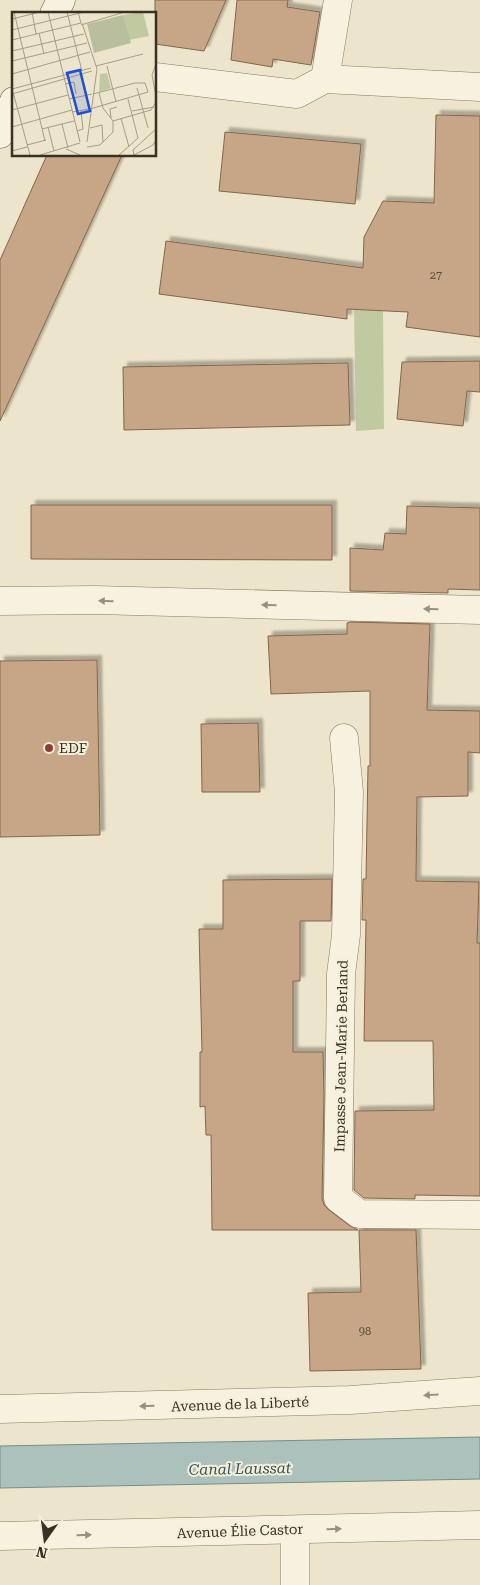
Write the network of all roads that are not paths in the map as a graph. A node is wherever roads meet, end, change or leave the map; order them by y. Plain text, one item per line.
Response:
1 (60, 0) edge
2 (338, 0) edge
3 (55, 12) edge
4 (156, 77) edge
5 (325, 78) junction
6 (480, 87) edge
7 (12, 106) edge
8 (0, 134) edge
9 (0, 601) edge
10 (480, 610) edge
11 (344, 738) dead end
12 (480, 1215) edge
13 (480, 1391) edge
14 (0, 1409) edge
15 (480, 1525) edge
16 (295, 1530) junction
17 (0, 1536) edge
18 (295, 1585) edge

1 - 3 street
2 - 5 street
4 - 5 street
5 - 6 street
7 - 8 street
10 -> 9 street
11 - 12 street, Impasse Jean-Marie Berland
13 -> 14 street, Avenue de la Liberté
16 -> 15 street, Avenue Élie Castor
17 -> 16 street, Avenue Élie Castor
16 - 18 street

